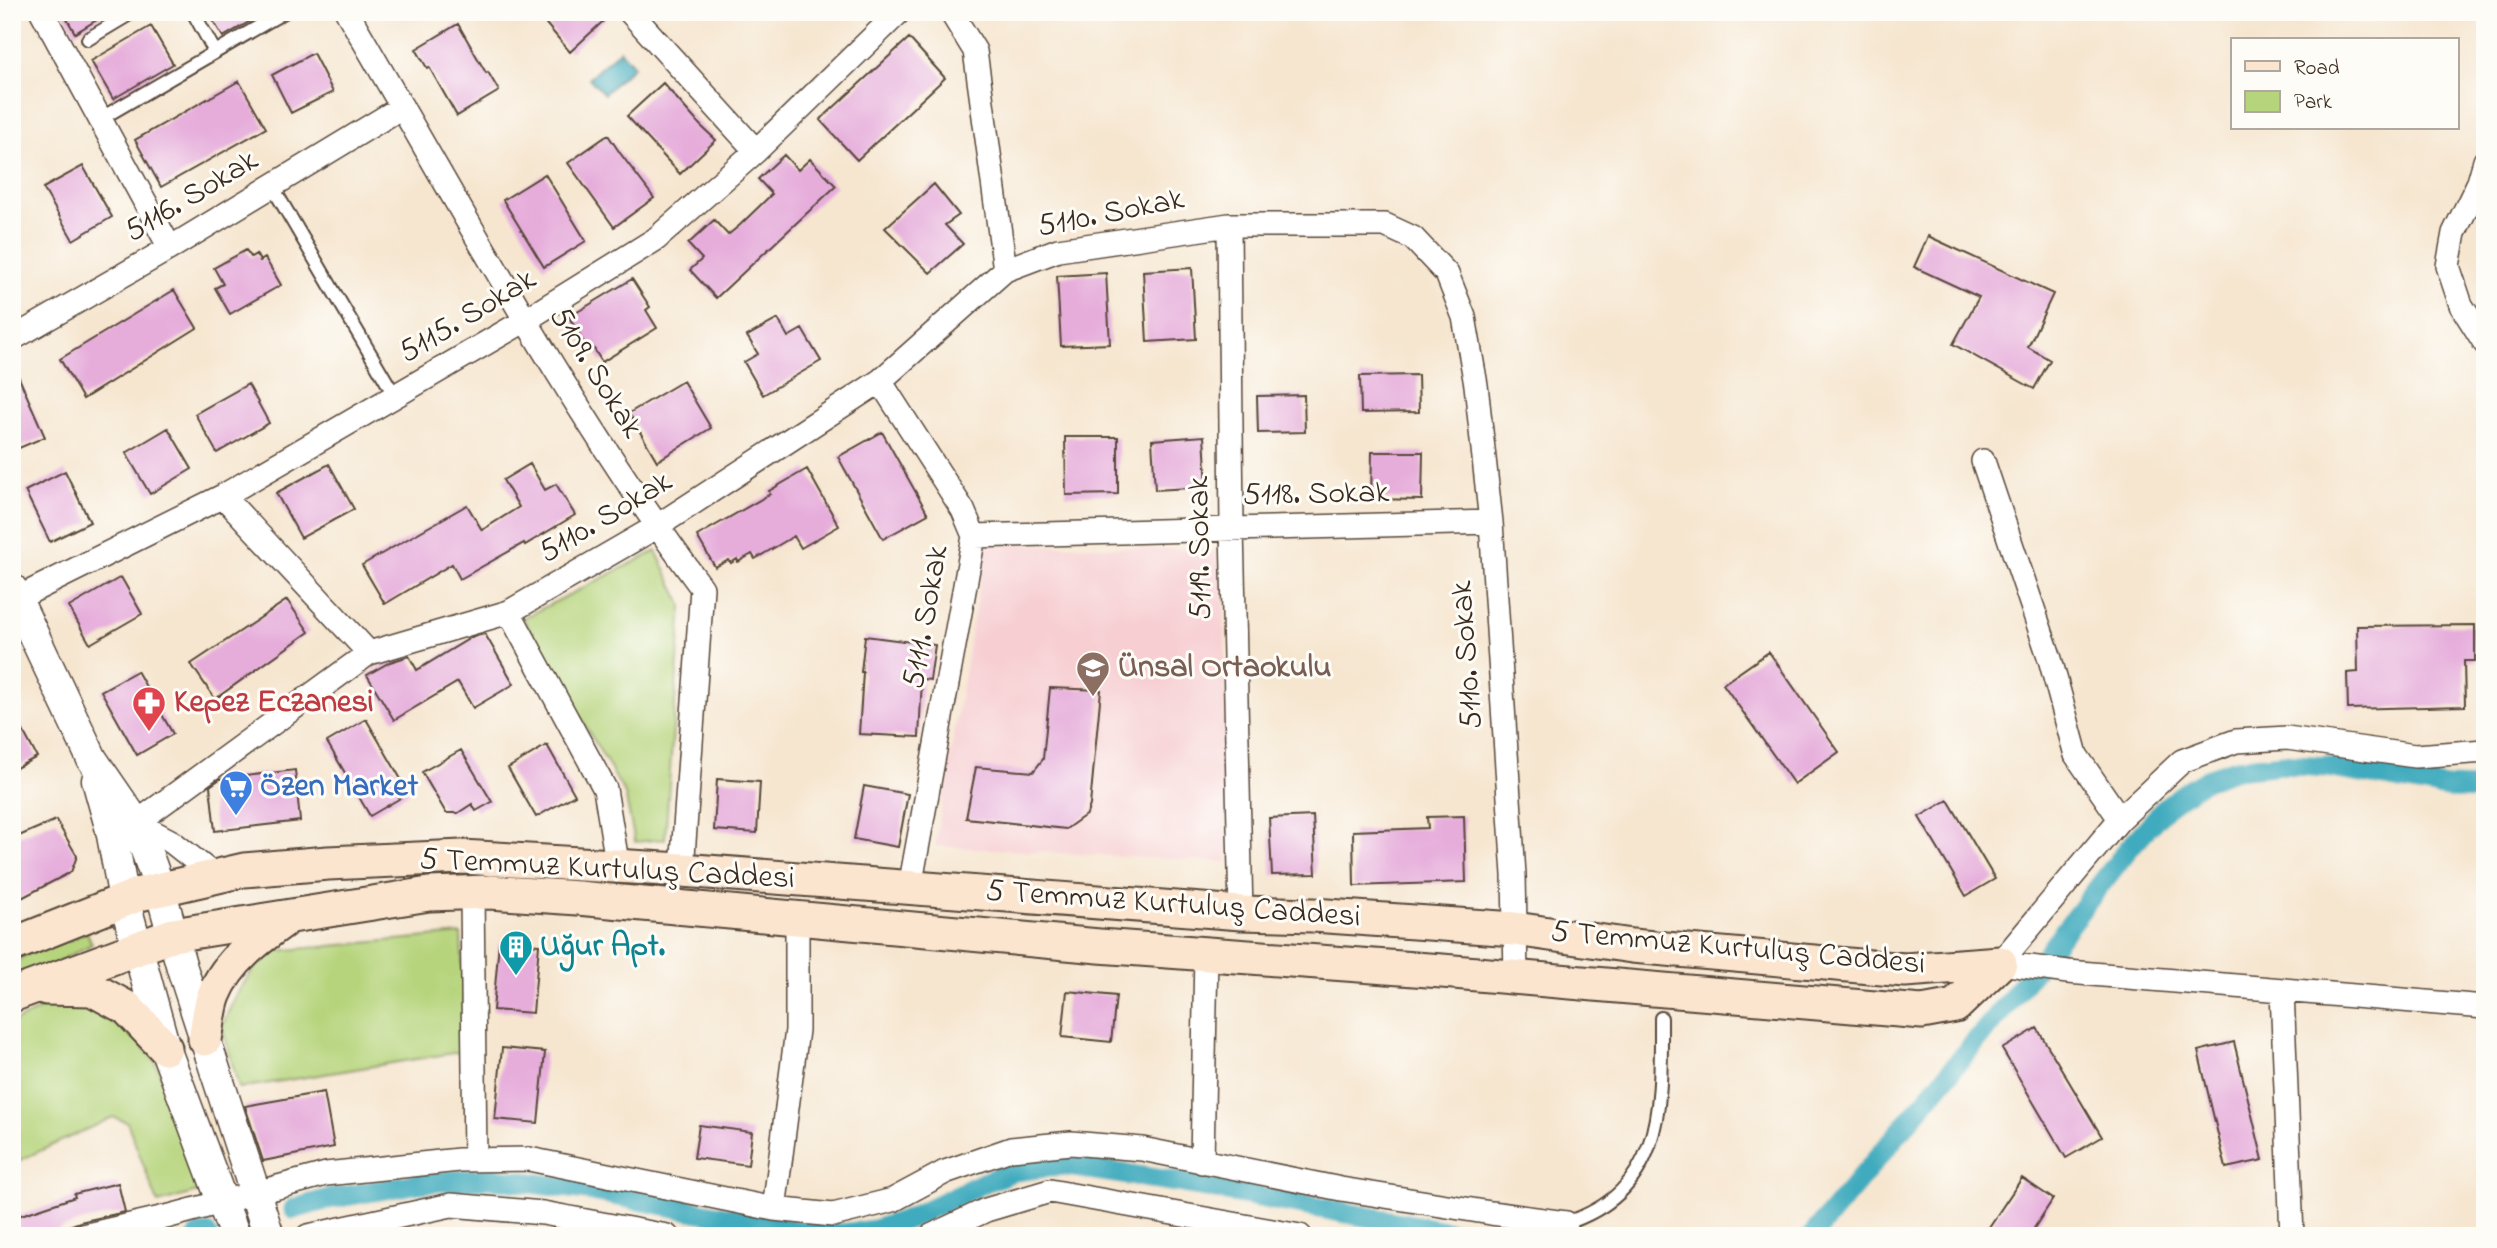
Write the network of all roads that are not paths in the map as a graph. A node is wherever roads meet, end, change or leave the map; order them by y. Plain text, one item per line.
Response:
1 (42, 12) edge
2 (133, 12) edge
3 (193, 12) edge
4 (284, 12) edge
5 (347, 12) edge
6 (630, 12) edge
7 (899, 12) edge
8 (951, 12) edge
9 (88, 39) dead end
10 (215, 52) junction
11 (402, 107) junction
12 (100, 119) junction
13 (756, 151) junction
14 (2485, 161) edge
15 (272, 186) junction
16 (1229, 225) junction
17 (170, 248) junction
18 (1005, 270) junction
19 (524, 321) junction
20 (12, 339) edge
21 (2485, 343) edge
22 (880, 381) junction
23 (395, 396) junction
24 (1983, 461) dead end
25 (223, 496) junction
26 (1491, 522) junction
27 (656, 527) junction
28 (1232, 528) junction
29 (974, 536) junction
30 (14, 594) edge
31 (509, 612) junction
32 (369, 653) junction
33 (2485, 751) edge
34 (92, 759) junction
35 (140, 819) junction
36 (2120, 820) junction
37 (618, 868) junction
38 (682, 870) junction
39 (215, 877) junction
40 (910, 887) junction
41 (160, 889) junction
42 (472, 893) junction
43 (124, 899) junction
44 (1107, 903) junction
45 (1241, 913) junction
46 (293, 914) junction
47 (797, 919) junction
48 (1515, 929) junction
49 (173, 935) junction
50 (12, 945) edge
51 (1099, 946) junction
52 (137, 947) junction
53 (1206, 954) junction
54 (2000, 963) junction
55 (1516, 977) junction
56 (19, 991) edge
57 (2282, 991) junction
58 (2485, 1007) edge
59 (1661, 1018) dead end
60 (205, 1039) junction
61 (165, 1048) junction
62 (475, 1159) junction
63 (1202, 1162) junction
64 (256, 1193) junction
65 (223, 1202) junction
66 (774, 1209) junction
67 (544, 1213) junction
68 (1566, 1223) joint
69 (1179, 1225) edge
70 (83, 1236) edge
71 (235, 1236) edge
72 (269, 1236) edge
73 (308, 1236) edge
74 (554, 1236) edge
75 (667, 1236) edge
76 (931, 1236) edge
77 (1300, 1236) edge
78 (2292, 1236) edge

1 - 12 street
2 - 9 lane
3 - 10 lane
4 - 10 lane
5 - 11 street, 5109. Sokak
6 - 13 street
7 - 13 street, 5115. Sokak
8 - 18 street
10 - 12 lane
11 - 15 street, 5116. Sokak
11 - 19 street, 5109. Sokak
12 - 17 street
13 - 19 street, 5115. Sokak
14 - 21 street
15 - 17 street, 5116. Sokak
15 - 23 lane
16 - 18 street, 5110. Sokak
16 - 26 street, 5110. Sokak
16 - 28 street, 5119. Sokak
17 - 20 street, 5116. Sokak
18 - 22 street, 5110. Sokak
19 - 23 street, 5115. Sokak
19 - 27 street, 5109. Sokak
22 - 27 street, 5110. Sokak
22 - 29 street, 5111. Sokak
23 - 25 street, 5115. Sokak
24 - 36 street
25 - 30 street, 5115. Sokak
25 - 32 street
26 - 28 street, 5118. Sokak
26 - 48 street, 5110. Sokak
27 - 31 street, 5110. Sokak
27 - 38 street, 5109. Sokak
28 - 29 street, 5118. Sokak
28 - 45 street, 5119. Sokak
29 - 40 street, 5111. Sokak
30 - 34 street
31 - 32 street, 5110. Sokak
31 - 37 street
32 - 35 street, 5110. Sokak
33 - 36 street
34 - 35 street
34 - 43 street
35 - 39 street
35 - 41 street
36 - 54 street
37 - 38 main road, 5 Temmuz Kurtuluş Caddesi
37 - 39 main road, 5 Temmuz Kurtuluş Caddesi
38 - 40 main road, 5 Temmuz Kurtuluş Caddesi
39 - 41 main road, 5 Temmuz Kurtuluş Caddesi
40 - 44 main road, 5 Temmuz Kurtuluş Caddesi
41 - 43 main road, 5 Temmuz Kurtuluş Caddesi
41 - 49 street
42 - 46 main road, 5 Temmuz Kurtuluş Caddesi
42 - 47 main road, 5 Temmuz Kurtuluş Caddesi
42 - 62 street
43 - 50 main road, 5 Temmuz Kurtuluş Caddesi
43 - 52 street
44 - 45 main road, 5 Temmuz Kurtuluş Caddesi
44 - 51 main road
45 - 48 main road, 5 Temmuz Kurtuluş Caddesi
46 - 49 main road, 5 Temmuz Kurtuluş Caddesi
46 - 60 main road
47 - 51 main road, 5 Temmuz Kurtuluş Caddesi
47 - 66 street
48 - 54 main road, 5 Temmuz Kurtuluş Caddesi
48 - 55 street, 5110. Sokak
49 - 52 main road, 5 Temmuz Kurtuluş Caddesi
49 - 60 street
51 - 53 main road, 5 Temmuz Kurtuluş Caddesi
52 - 56 main road, 5 Temmuz Kurtuluş Caddesi
52 - 61 street
53 - 55 main road, 5 Temmuz Kurtuluş Caddesi
53 - 63 street
54 - 55 main road, 5 Temmuz Kurtuluş Caddesi
54 - 57 street
56 - 61 main road
57 - 58 street
57 - 78 street
59 - 68 lane
60 - 64 street
61 - 65 street
62 - 64 street
62 - 66 street
63 - 66 street
63 - 68 street
64 - 65 street
64 - 72 street
65 - 70 street
65 - 71 street
67 - 73 street
67 - 74 street
67 - 75 street
69 - 76 street
69 - 77 street

